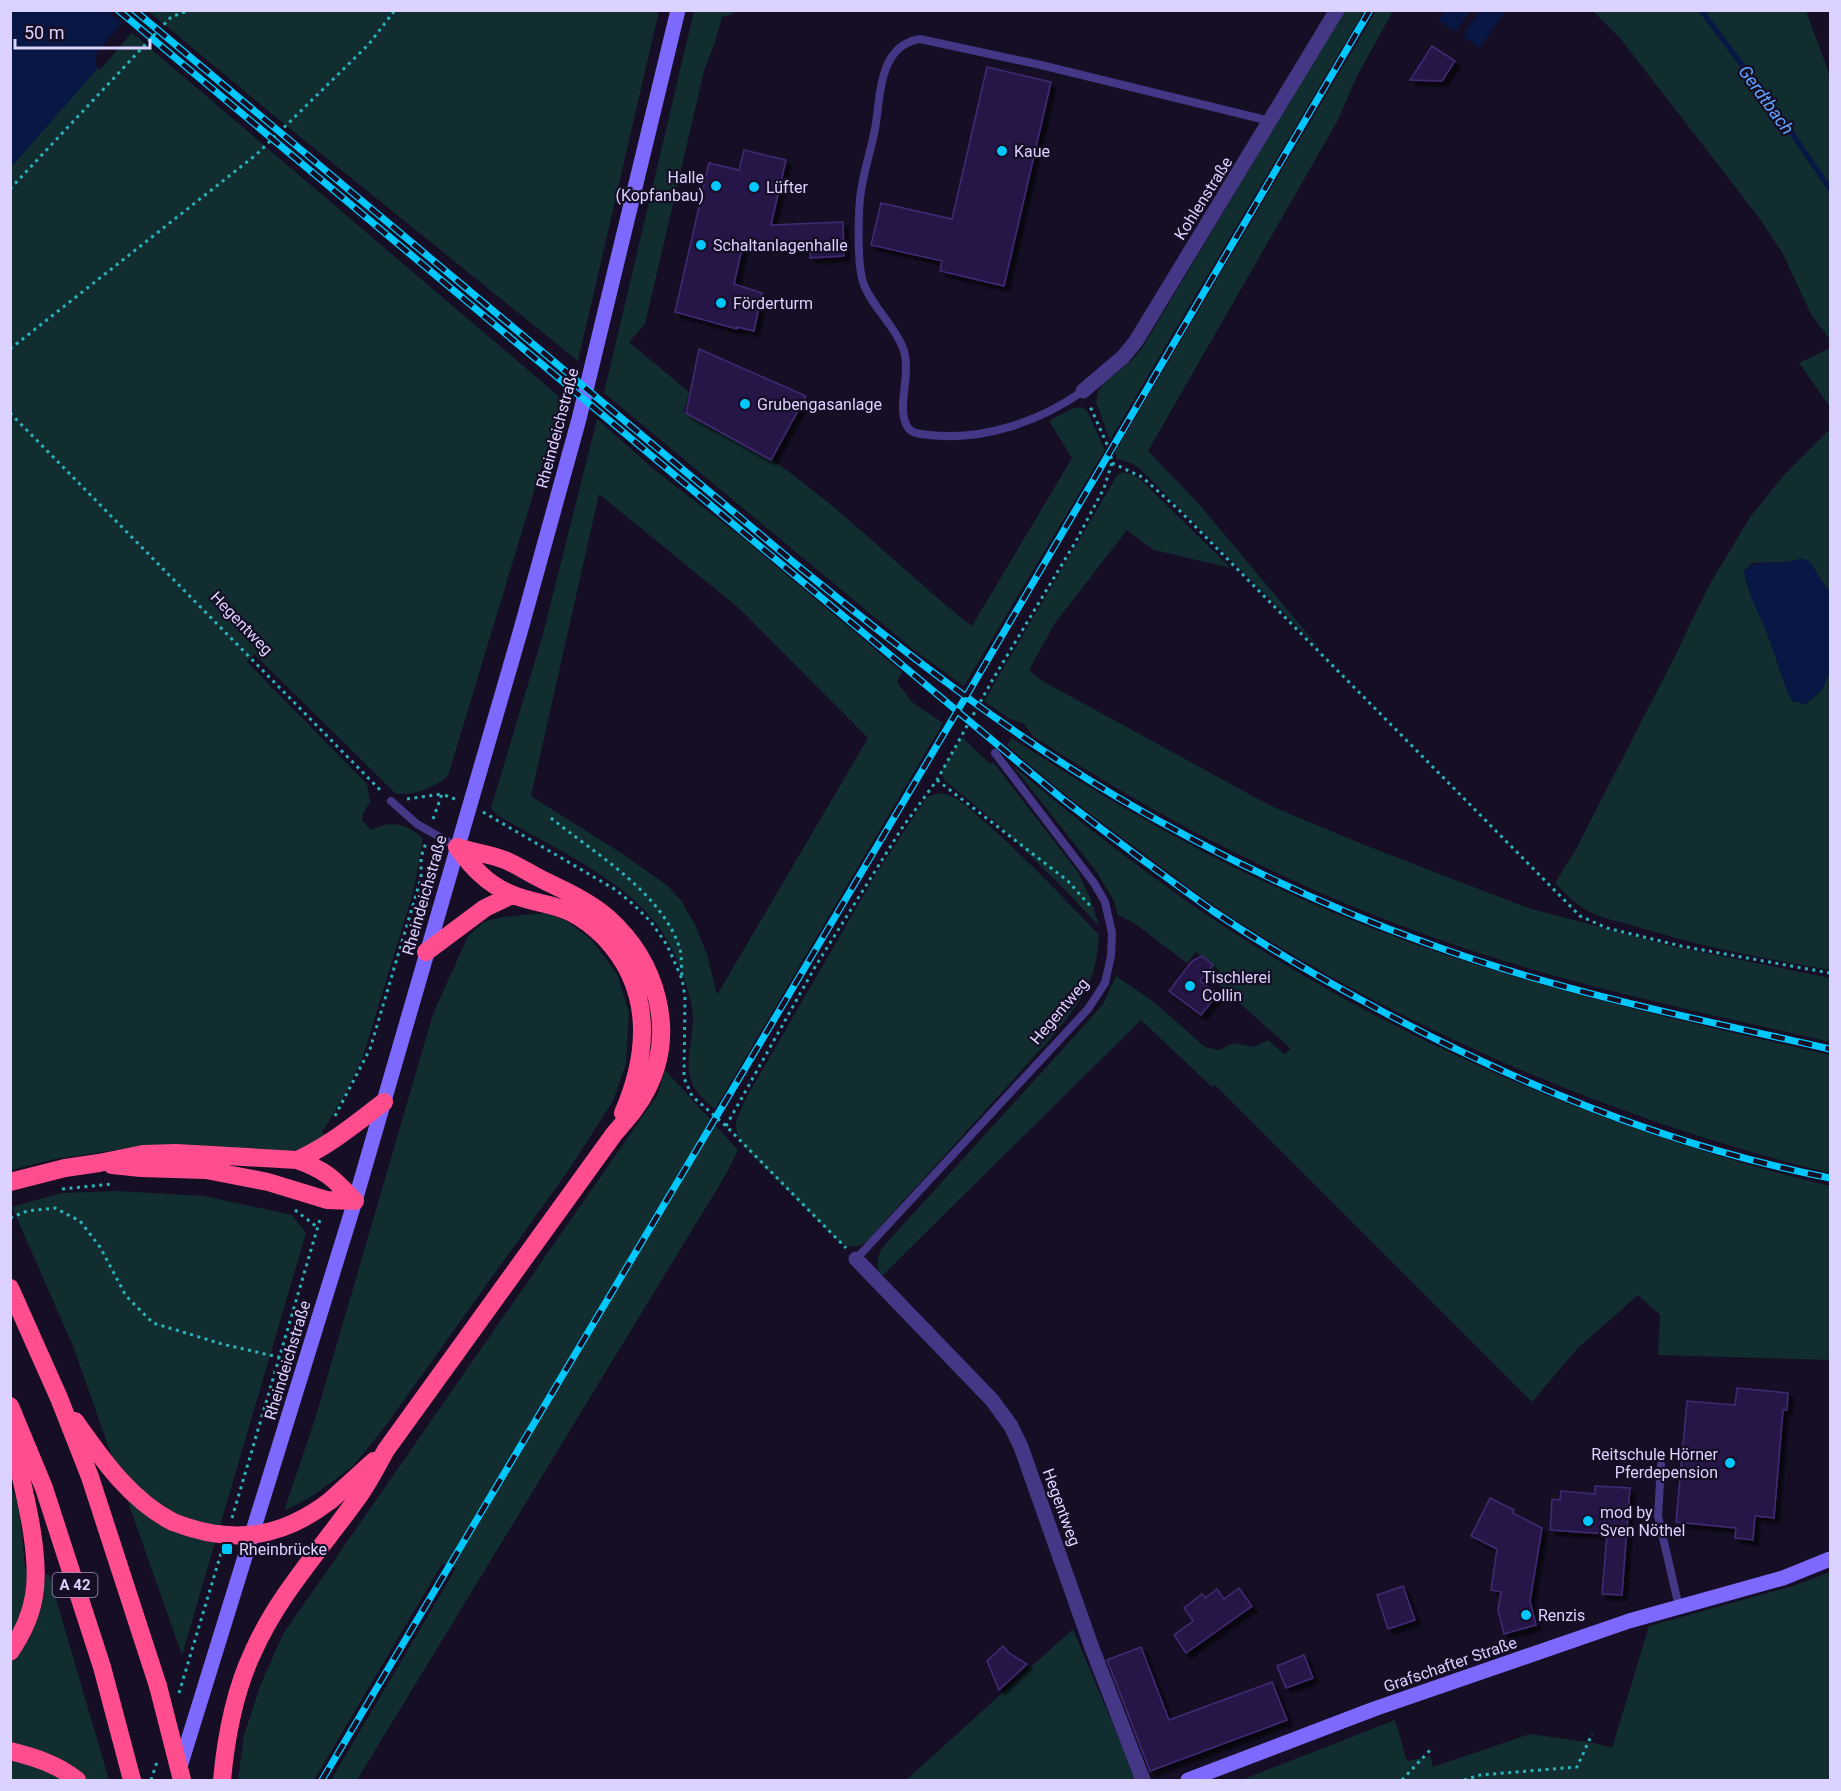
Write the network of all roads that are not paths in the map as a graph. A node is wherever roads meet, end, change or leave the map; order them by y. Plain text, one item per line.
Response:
1 (678, 10) edge
2 (1337, 10) edge
3 (1271, 121) junction
4 (1083, 391) joint
5 (995, 753) dead end
6 (391, 801) road end
7 (457, 847) junction
8 (513, 895) junction
9 (426, 952) junction
10 (384, 1102) junction
11 (614, 1134) junction
12 (297, 1161) junction
13 (99, 1163) junction
14 (10, 1182) edge
15 (355, 1201) junction
16 (856, 1259) joint
17 (10, 1288) edge
18 (58, 1398) junction
19 (10, 1406) edge
20 (10, 1430) edge
21 (386, 1450) junction
22 (1661, 1466) dead end
23 (1830, 1559) edge
24 (1680, 1607) junction
25 (10, 1652) edge
26 (10, 1751) edge
27 (131, 1774) edge
28 (77, 1780) edge
29 (176, 1780) edge
30 (182, 1780) edge
31 (222, 1780) edge
32 (1143, 1780) edge
33 (1188, 1780) edge

1 - 7 main road, Rheindeichstraße
2 - 3 street, Kohlenstraße
3 - 4 street, Kohlenstraße
3 - 4 lane
5 - 16 lane, Hegentweg
6 - 7 lane
7 - 8 highway
7 - 9 main road, Rheindeichstraße
7 - 11 highway
8 - 9 highway
8 - 11 highway
9 - 10 main road, Rheindeichstraße
10 - 12 highway
10 - 15 main road, Rheindeichstraße
11 - 21 highway
12 - 13 highway
12 - 15 highway
13 - 14 highway
13 - 15 highway
15 - 29 main road, Rheindeichstraße
16 - 32 street, Hegentweg
17 - 18 highway, A 42
18 - 21 highway, bridge
18 - 30 highway, A 42, bridge
19 - 27 highway, A 42
20 - 25 highway
21 - 31 highway
22 - 24 lane
23 - 24 main road, Grafschafter Straße
24 - 33 main road, Grafschafter Straße
26 - 28 highway

